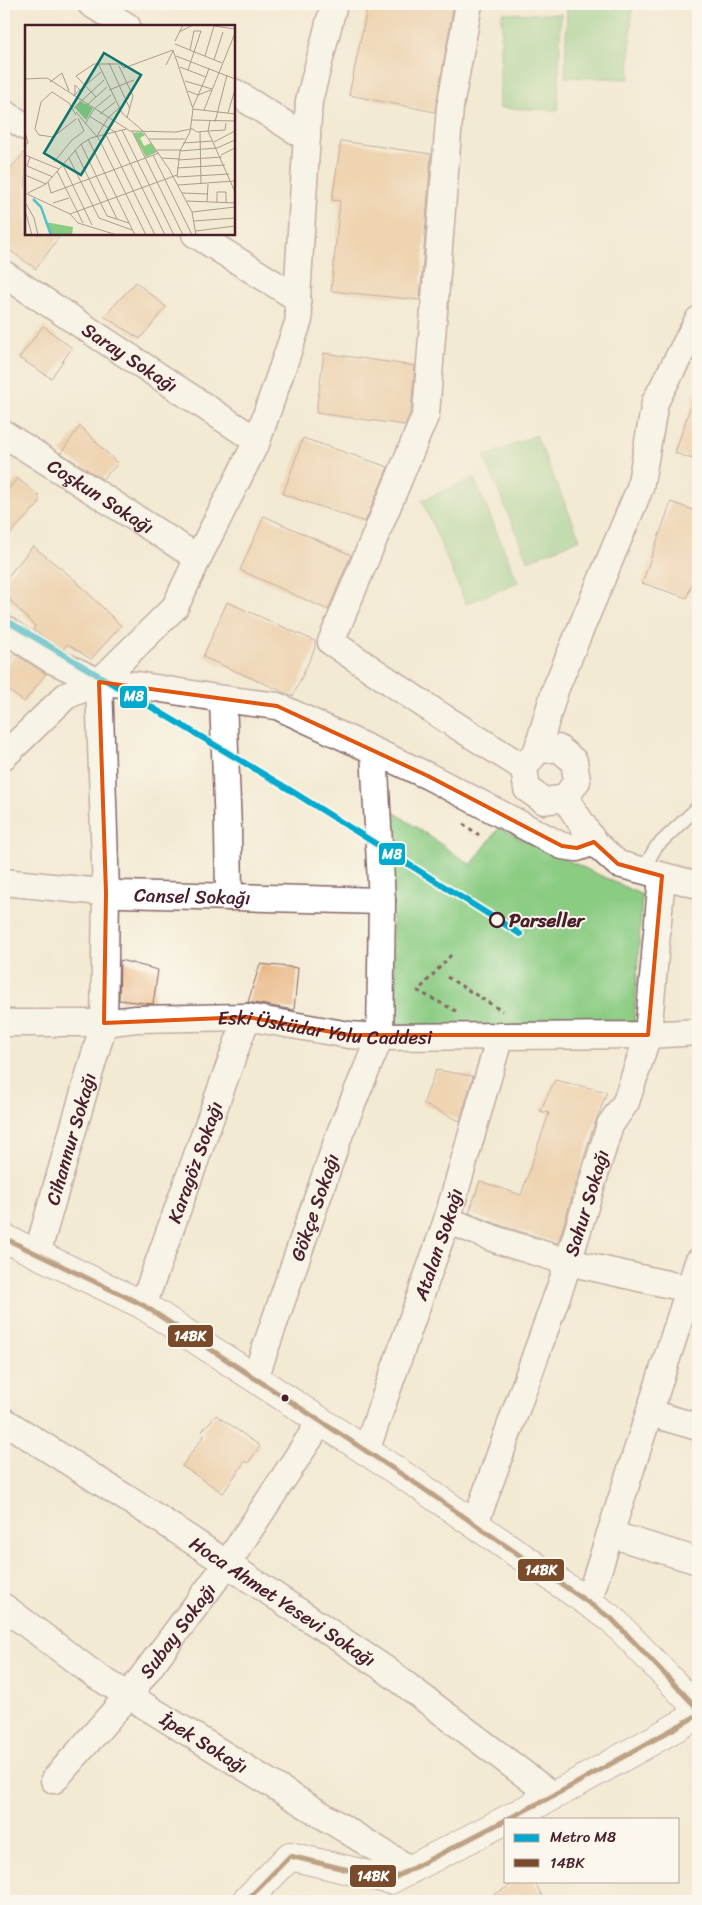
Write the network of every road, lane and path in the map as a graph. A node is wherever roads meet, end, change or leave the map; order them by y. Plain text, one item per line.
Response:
1 (91, 4) edge
2 (334, 4) edge
3 (469, 4) edge
4 (125, 25) edge
5 (235, 93) edge
6 (4, 113) edge
7 (25, 126) edge
8 (307, 138) junction
9 (197, 235) edge
10 (4, 274) edge
11 (297, 298) junction
12 (698, 320) edge
13 (4, 434) edge
14 (257, 441) junction
15 (198, 558) junction
16 (4, 629) edge
17 (99, 682) junction
18 (223, 700) junction
19 (374, 752) junction
20 (4, 756) edge
21 (531, 760) junction
22 (565, 798) junction
23 (698, 808) edge
24 (594, 842) junction
25 (652, 873) junction
26 (4, 882) edge
27 (698, 885) edge
28 (106, 893) junction
29 (228, 897) junction
30 (382, 901) junction
31 (451, 956) dead end
32 (447, 977) dead end
33 (459, 1013) dead end
34 (246, 1017) junction
35 (4, 1023) edge
36 (104, 1024) junction
37 (505, 1026) junction
38 (698, 1032) edge
39 (648, 1035) junction
40 (380, 1037) junction
41 (446, 1220) junction
42 (4, 1238) edge
43 (37, 1254) junction
44 (568, 1262) junction
45 (698, 1262) edge
46 (694, 1290) edge
47 (143, 1305) junction
48 (255, 1378) junction
49 (650, 1413) junction
50 (4, 1421) edge
51 (321, 1421) junction
52 (698, 1426) edge
53 (366, 1451) junction
54 (475, 1524) junction
55 (610, 1534) junction
56 (698, 1561) edge
57 (227, 1564) junction
58 (588, 1602) junction
59 (4, 1607) edge
60 (128, 1696) junction
61 (698, 1709) edge
62 (698, 1715) edge
63 (54, 1780) dead end
64 (553, 1796) junction
65 (509, 1818) edge
66 (504, 1821) edge
67 (411, 1870) junction
68 (246, 1901) edge

1 - 4 street
2 - 8 street
3 - 21 street
5 - 8 street
6 - 7 street
8 - 11 street
9 - 11 street
10 - 14 street, Saray Sokağı
11 - 14 street
12 - 21 street
13 - 15 street, Coşkun Sokağı
14 - 15 street
15 - 17 street
16 - 17 street
17 - 18 street
17 - 20 street
17 - 28 street
18 - 19 street
18 - 29 street
19 - 24 street
19 - 30 street
21 - 22 street
21 - 22 street
22 - 24 street
23 - 25 lane
24 - 25 street
25 - 27 street
25 - 39 street, Sahur Sokağı
26 - 28 street, Cansel Sokağı
28 - 29 street, Cansel Sokağı
28 - 36 street, Cihannur Sokağı
29 - 30 street, Cansel Sokağı
30 - 40 street
31 - 33 path
32 - 37 path
34 - 36 street, Eski Üsküdar Yolu Caddesi
34 - 40 street, Eski Üsküdar Yolu Caddesi
34 - 47 street, Karagöz Sokağı
35 - 36 street, Eski Üsküdar Yolu Caddesi
36 - 43 street, Cihannur Sokağı
37 - 39 street, Eski Üsküdar Yolu Caddesi
37 - 40 street, Eski Üsküdar Yolu Caddesi
37 - 41 street, Atalan Sokağı
38 - 39 street, Eski Üsküdar Yolu Caddesi
39 - 44 street, Sahur Sokağı
40 - 48 street, Gökçe Sokağı
41 - 44 street
41 - 53 street, Atalan Sokağı
42 - 43 street
43 - 47 street
44 - 46 street
44 - 54 street, Sahur Sokağı
45 - 46 street
46 - 49 street
47 - 48 street
48 - 51 street
49 - 52 street
49 - 55 street
50 - 57 street, Hoca Ahmet Yesevi Sokağı
51 - 53 street
51 - 57 street, Subay Sokağı
53 - 54 street
54 - 58 street
55 - 56 street
55 - 58 street
57 - 60 street, Subay Sokağı
57 - 64 street, Hoca Ahmet Yesevi Sokağı
58 - 61 street
59 - 60 street, İpek Sokağı
60 - 63 street, Subay Sokağı
60 - 67 street, İpek Sokağı
62 - 64 street
64 - 65 street
66 - 67 street
67 - 68 street

